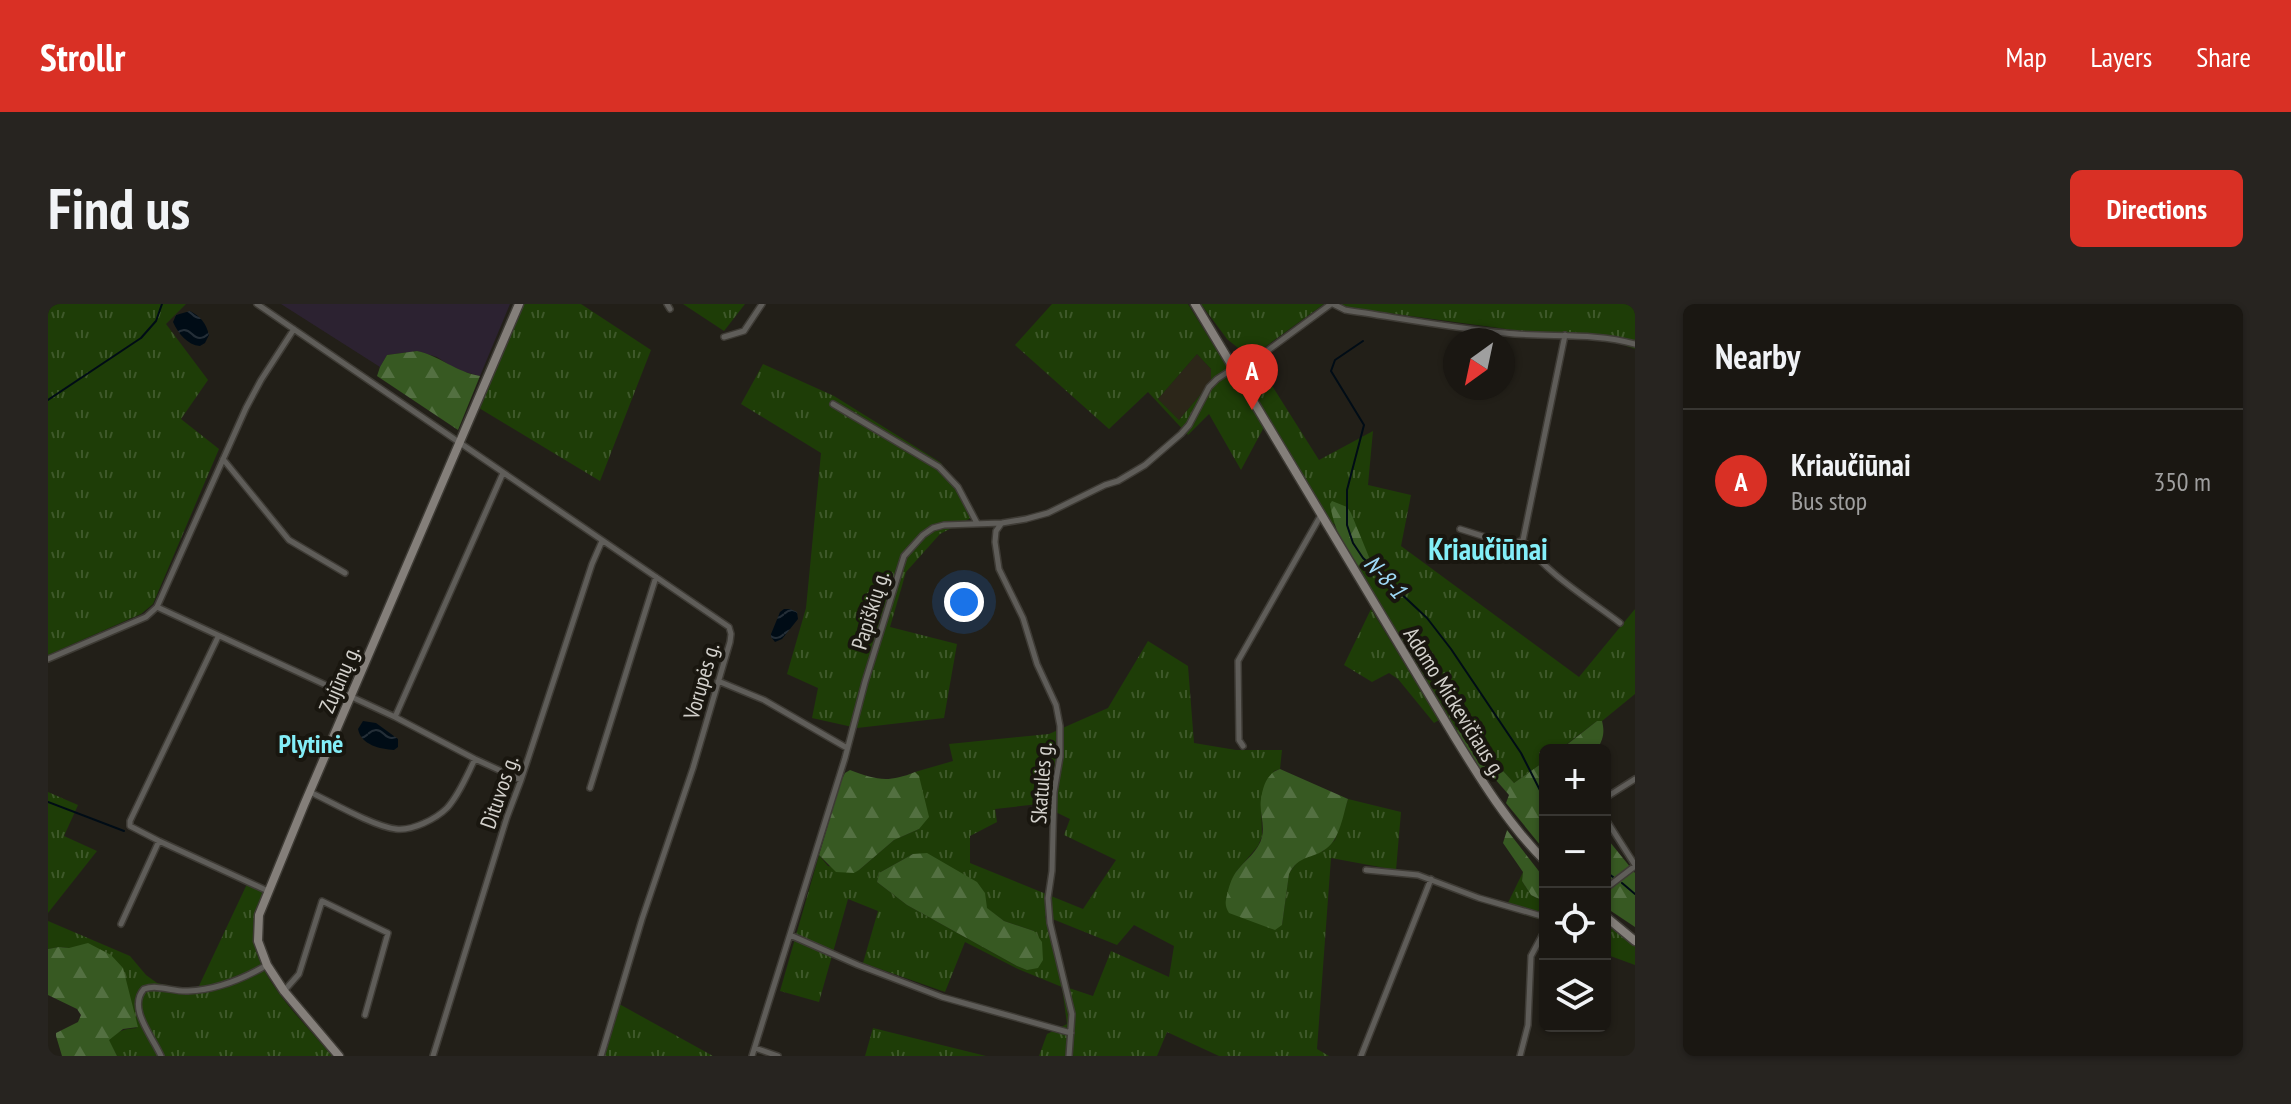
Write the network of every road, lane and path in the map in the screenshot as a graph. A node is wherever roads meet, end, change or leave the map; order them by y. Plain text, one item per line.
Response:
1 (257, 304) edge
2 (519, 304) edge
3 (762, 304) edge
4 (1195, 304) edge
5 (1332, 304) edge
6 (294, 329) junction
7 (1565, 335) junction
8 (724, 337) dead end
9 (1635, 344) edge
10 (1234, 368) junction
11 (833, 404) dead end
12 (459, 442) junction
13 (223, 459) junction
14 (503, 473) junction
15 (1321, 515) junction
16 (977, 523) junction
17 (1002, 523) junction
18 (1460, 529) dead end
19 (1523, 540) junction
20 (602, 541) junction
21 (345, 573) dead end
22 (656, 577) junction
23 (157, 607) junction
24 (1620, 623) dead end
25 (218, 637) junction
26 (48, 659) edge
27 (718, 681) junction
28 (351, 697) junction
29 (395, 717) junction
30 (1243, 746) dead end
31 (847, 748) junction
32 (475, 759) junction
33 (1635, 779) edge
34 (521, 780) junction
35 (590, 788) dead end
36 (310, 792) junction
37 (1611, 794) edge
38 (1611, 828) edge
39 (159, 841) junction
40 (1539, 854) edge
41 (1635, 866) edge
42 (1366, 870) dead end
43 (1431, 879) junction
44 (1606, 888) edge
45 (268, 891) junction
46 (1539, 915) edge
47 (1611, 921) edge
48 (121, 924) dead end
49 (790, 935) junction
50 (1539, 941) edge
51 (1635, 941) edge
52 (267, 965) junction
53 (284, 991) junction
54 (365, 1015) dead end
55 (1071, 1033) junction
56 (755, 1048) junction
57 (161, 1056) edge
58 (339, 1056) edge
59 (433, 1056) edge
60 (601, 1056) edge
61 (752, 1056) edge
62 (778, 1056) edge
63 (1069, 1056) edge
64 (1361, 1056) edge
65 (1520, 1056) edge

1 - 6 street, Vorupės g.
2 - 12 main road, Zujūnų g.
3 - 8 street
4 - 10 main road, Adomo Mickevičiaus g.
5 - 7 street
5 - 10 street, Papiškių g.
6 - 12 street, Vorupės g.
6 - 13 street
7 - 9 street
7 - 19 street
10 - 15 main road, Adomo Mickevičiaus g.
10 - 17 street, Papiškių g.
11 - 16 street
12 - 14 street, Vorupės g.
12 - 28 main road, Zujūnų g.
13 - 21 street
13 - 23 street
14 - 20 street, Vorupės g.
14 - 29 street
15 - 30 street
15 - 40 main road, Adomo Mickevičiaus g.
16 - 17 street, Papiškių g.
16 - 31 street, Papiškių g.
17 - 55 street, Skatulės g.
18 - 19 street
19 - 24 street
20 - 22 street, Vorupės g.
20 - 34 street, Dituvos g.
22 - 27 street, Vorupės g.
22 - 35 street
23 - 25 street
23 - 26 street
25 - 28 street
25 - 39 street
27 - 31 street
27 - 60 street, Vorupės g.
28 - 29 street
28 - 36 main road, Zujūnų g.
29 - 32 street
31 - 49 street, Papiškių g.
32 - 34 street
32 - 36 street
33 - 37 street
34 - 59 street, Dituvos g.
36 - 45 main road, Zujūnų g.
38 - 41 street
39 - 45 street
39 - 48 street
41 - 44 street
42 - 43 street
43 - 46 street
43 - 64 street
45 - 52 main road, Zujūnų g.
47 - 51 main road
49 - 55 street
49 - 56 street, Papiškių g.
50 - 65 street
52 - 53 main road, Zujūnų g.
52 - 57 street
53 - 54 street
53 - 58 main road, Zujūnų g.
55 - 63 street, Skatulės g.
56 - 61 street, Papiškių g.
56 - 62 street

